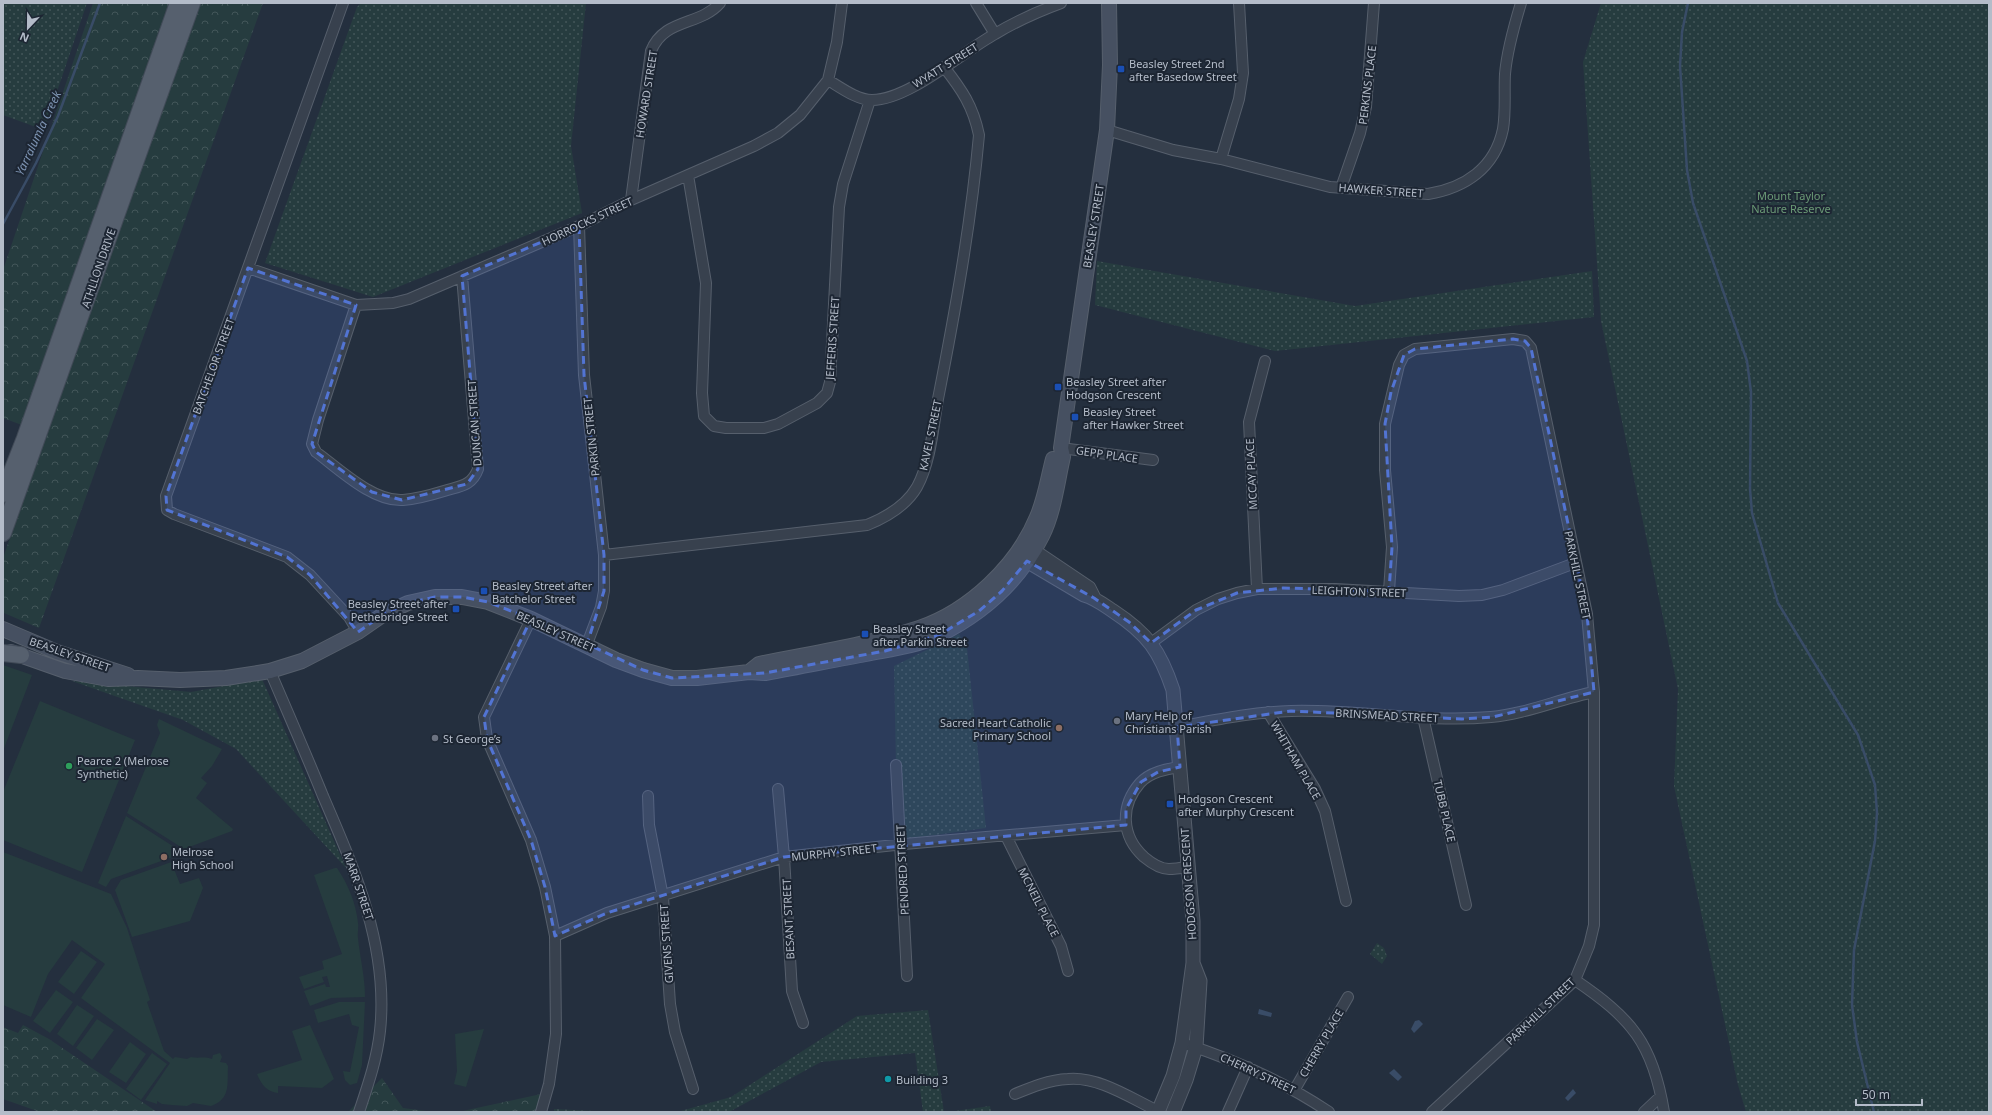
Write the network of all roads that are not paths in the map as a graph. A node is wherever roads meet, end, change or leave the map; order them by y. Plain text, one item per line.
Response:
1 (178, 3) edge
2 (192, 3) edge
3 (344, 3) edge
4 (720, 3) edge
5 (842, 3) edge
6 (976, 3) edge
7 (1061, 3) edge
8 (1109, 3) edge
9 (1239, 3) edge
10 (1374, 3) edge
11 (1521, 3) edge
12 (995, 34) junction
13 (944, 67) junction
14 (828, 80) junction
15 (870, 100) junction
16 (1107, 130) junction
17 (1221, 159) junction
18 (688, 176) junction
19 (1341, 188) junction
20 (631, 200) junction
21 (579, 226) junction
22 (248, 268) junction
23 (462, 276) junction
24 (356, 305) junction
25 (1265, 362) dead end
26 (1061, 448) junction
27 (1153, 460) dead end
28 (3, 494) edge
29 (3, 533) edge
30 (1025, 552) junction
31 (604, 556) junction
32 (1575, 563) junction
33 (1258, 589) junction
34 (1390, 591) junction
35 (531, 619) junction
36 (3, 629) edge
37 (358, 632) junction
38 (1151, 643) junction
39 (587, 644) junction
40 (3, 649) edge
41 (3, 653) edge
42 (22, 655) junction
43 (270, 671) junction
44 (138, 678) junction
45 (1594, 692) junction
46 (1268, 712) junction
47 (1423, 717) junction
48 (1177, 727) junction
49 (896, 765) dead end
50 (1180, 767) junction
51 (778, 788) dead end
52 (648, 796) dead end
53 (1126, 825) junction
54 (1006, 836) junction
55 (901, 845) junction
56 (784, 858) junction
57 (1187, 867) junction
58 (663, 897) junction
59 (1346, 901) dead end
60 (1466, 905) dead end
61 (555, 936) junction
62 (1193, 963) junction
63 (1068, 971) dead end
64 (907, 976) dead end
65 (1575, 980) junction
66 (1348, 997) dead end
67 (803, 1023) dead end
68 (1182, 1043) junction
69 (1196, 1047) junction
70 (1248, 1067) junction
71 (693, 1089) dead end
72 (1295, 1089) junction
73 (1014, 1094) dead end
74 (1661, 1096) junction
75 (359, 1112) edge
76 (541, 1112) edge
77 (1159, 1112) edge
78 (1173, 1112) edge
79 (1228, 1112) edge
80 (1330, 1112) edge
81 (1432, 1112) edge
82 (1644, 1112) edge
83 (1664, 1112) edge

1 - 28 main road, ATHLLON DRIVE
2 - 29 main road, ATHLLON DRIVE
3 - 22 street, BATCHELOR STREET
4 - 20 street, HOWARD STREET
5 - 14 street, HORROCKS STREET
6 - 12 street
7 - 12 street, WYATT STREET
8 - 16 main road, BEASLEY STREET
9 - 17 street
10 - 19 street, PERKINS PLACE
11 - 19 street, HAWKER STREET
12 - 13 street, WYATT STREET
13 - 15 street, WYATT STREET
13 - 31 street, KAVEL STREET
14 - 15 street
14 - 18 street, HORROCKS STREET
15 - 18 street, JEFFERIS STREET
16 - 17 street, HAWKER STREET
16 - 26 main road, BEASLEY STREET
17 - 19 street, HAWKER STREET
18 - 20 street, HORROCKS STREET
20 - 21 street, HORROCKS STREET
21 - 23 street, HORROCKS STREET
21 - 31 street, PARKIN STREET
22 - 24 street, HORROCKS STREET
22 - 37 street, BATCHELOR STREET
23 - 24 street, HORROCKS STREET
23 - 24 street, DUNCAN STREET
25 - 33 street, MCCAY PLACE
26 - 27 street, GEPP PLACE
26 - 30 main road, BEASLEY STREET
30 - 38 street, HODGSON CRESCENT
30 - 39 main road, BEASLEY STREET
31 - 39 street, PARKIN STREET
32 - 34 street, LEIGHTON STREET
32 - 34 street, PARKHILL STREET
32 - 45 street, PARKHILL STREET
33 - 34 street, LEIGHTON STREET
33 - 38 street, LEIGHTON STREET
35 - 37 main road, BEASLEY STREET
35 - 39 main road, BEASLEY STREET
35 - 61 street
36 - 44 main road, BEASLEY STREET
37 - 43 main road, BEASLEY STREET
38 - 48 street, HODGSON CRESCENT
40 - 42 main road, BEASLEY STREET
41 - 42 main road
42 - 44 main road, BEASLEY STREET
43 - 44 main road, BEASLEY STREET
43 - 75 street, MARR STREET
45 - 47 street, BRINSMEAD STREET
45 - 65 street, PARKHILL STREET
46 - 47 street, BRINSMEAD STREET
46 - 48 street, BRINSMEAD STREET
46 - 59 street, WHITHAM PLACE
47 - 60 street, TUBB PLACE
48 - 50 street, HODGSON CRESCENT
49 - 55 street, PENDRED STREET
50 - 53 street
50 - 57 street, HODGSON CRESCENT
51 - 56 street, BESANT STREET
52 - 58 street, GIVENS STREET
53 - 54 street, MURPHY STREET
53 - 57 street
54 - 55 street, MURPHY STREET
54 - 63 street, MCNEIL PLACE
55 - 56 street, MURPHY STREET
55 - 64 street, PENDRED STREET
56 - 58 street, MURPHY STREET
56 - 67 street, BESANT STREET
57 - 62 street, HODGSON CRESCENT
58 - 61 street, MURPHY STREET
58 - 71 street, GIVENS STREET
61 - 76 street
62 - 68 street, HODGSON CRESCENT
62 - 69 street, HODGSON CRESCENT
65 - 74 street
65 - 81 street, PARKHILL STREET
66 - 72 street, CHERRY PLACE
68 - 69 street, CHERRY STREET
68 - 77 street, HODGSON CRESCENT
69 - 70 street, CHERRY STREET
69 - 78 street, HODGSON CRESCENT
70 - 72 street, CHERRY STREET
70 - 79 street
72 - 80 street, CHERRY STREET
73 - 77 street
74 - 82 street
74 - 83 street

